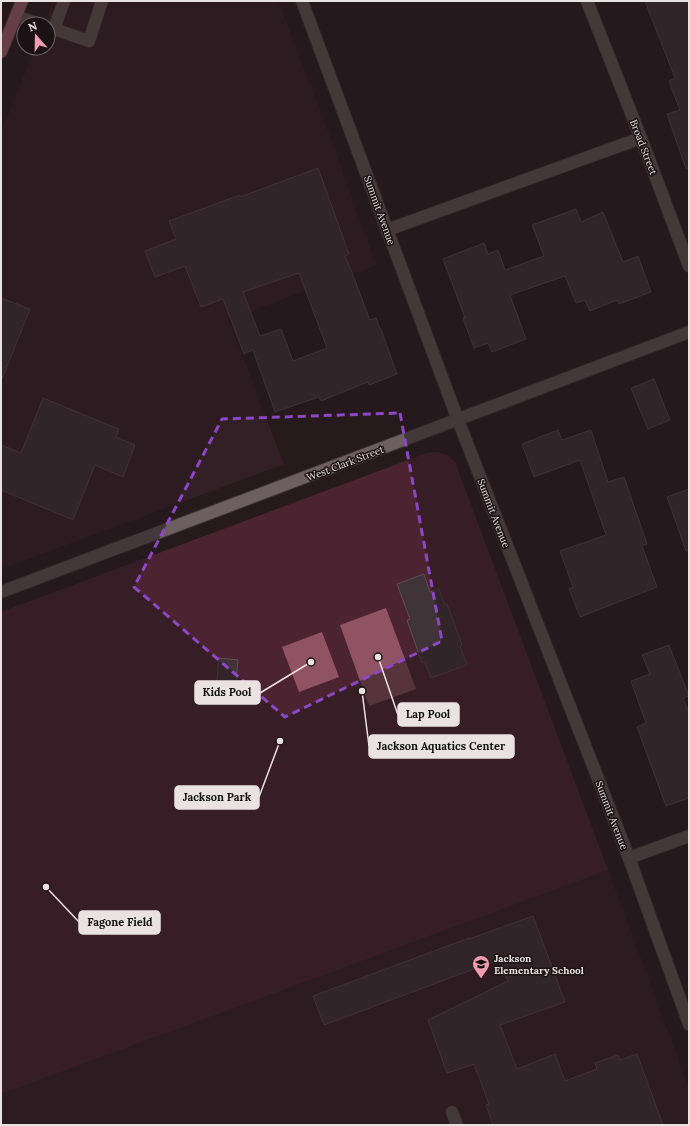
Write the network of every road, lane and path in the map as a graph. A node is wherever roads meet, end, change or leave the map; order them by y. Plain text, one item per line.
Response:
1 (22, 1) edge
2 (64, 1) edge
3 (102, 1) edge
4 (302, 1) edge
5 (587, 1) edge
6 (16, 16) joint
7 (56, 18) edge
8 (56, 30) edge
9 (1, 52) edge
10 (641, 138) junction
11 (388, 230) junction
12 (689, 266) edge
13 (689, 332) edge
14 (458, 420) junction
15 (1, 592) edge
16 (689, 836) edge
17 (629, 858) junction
18 (689, 1024) edge
19 (452, 1112) dead end
20 (457, 1125) edge

1 - 6 main road
2 - 7 street
3 - 8 street
4 - 11 street, Summit Avenue
5 - 10 street, Broad Street
6 - 9 main road
10 - 11 street
10 - 12 street, Broad Street
11 - 14 street, Summit Avenue
13 - 14 street, West Clark Street
14 - 15 street, West Clark Street
14 - 17 street, Summit Avenue
16 - 17 street
17 - 18 street, Summit Avenue
19 - 20 street

